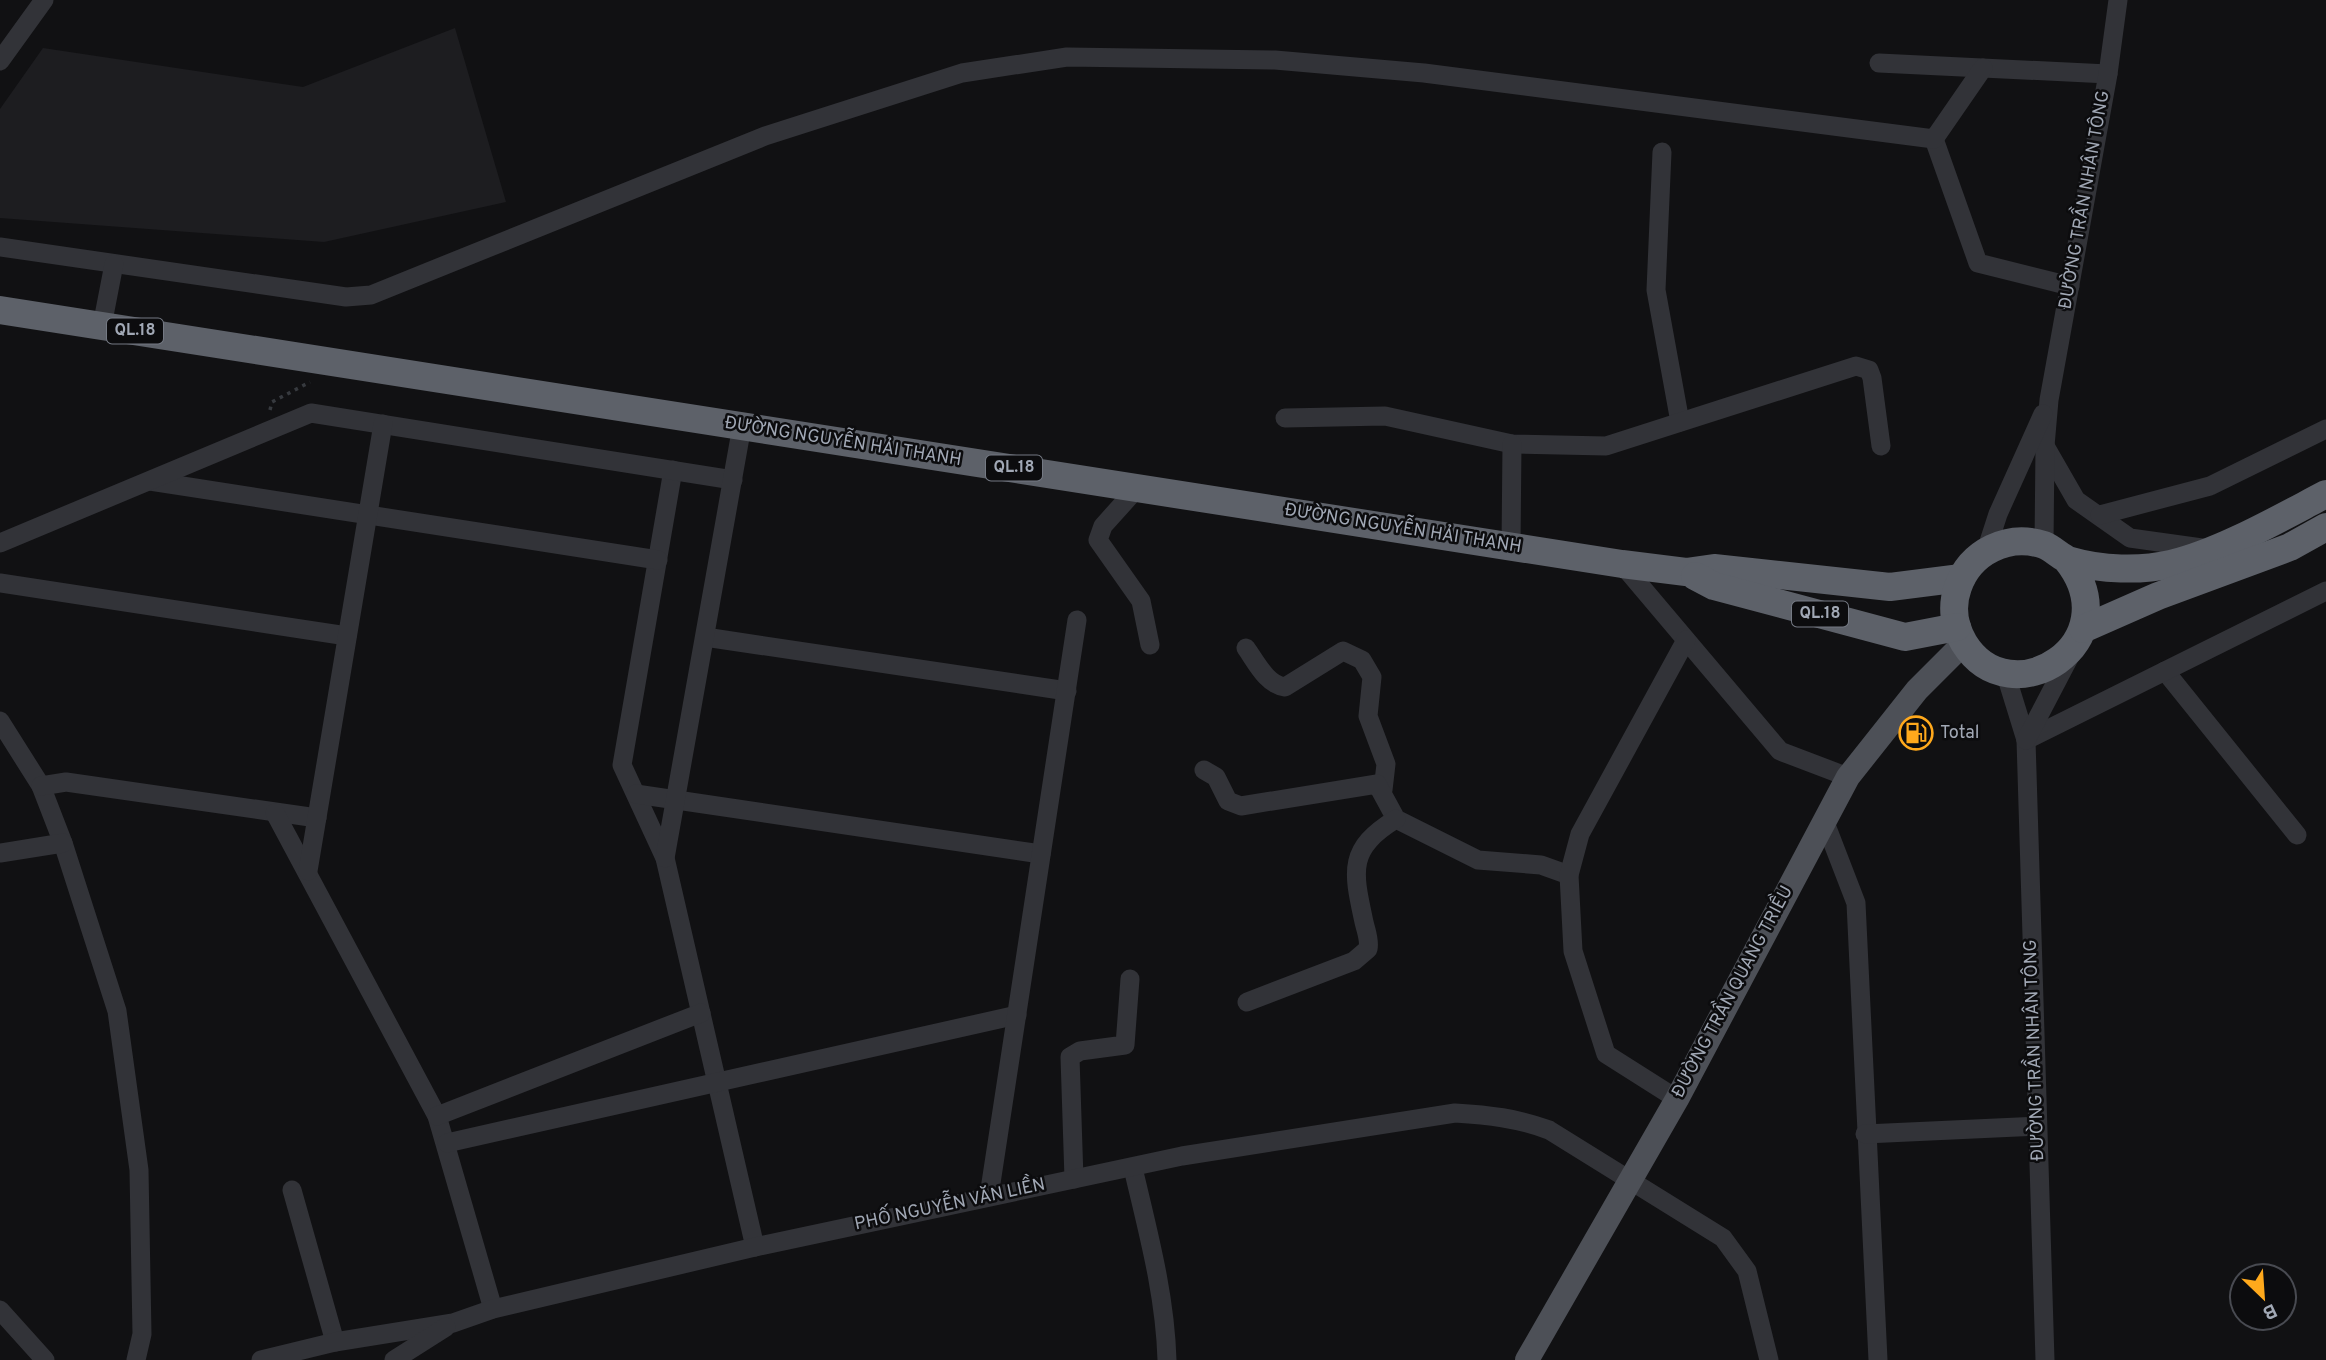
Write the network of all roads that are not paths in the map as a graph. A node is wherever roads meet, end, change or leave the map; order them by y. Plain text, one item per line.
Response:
1 (44, 0) edge
2 (2118, 0) edge
3 (0, 61) edge
4 (1878, 63) dead end
5 (1983, 68) junction
6 (2108, 74) junction
7 (1934, 139) junction
8 (1662, 152) dead end
9 (0, 247) edge
10 (114, 264) junction
11 (2070, 286) junction
12 (0, 310) edge
13 (102, 326) junction
14 (2049, 400) junction
15 (1285, 418) dead end
16 (1680, 422) junction
17 (383, 424) junction
18 (742, 426) junction
19 (2326, 429) edge
20 (1512, 444) junction
21 (1881, 446) dead end
22 (2045, 446) junction
23 (673, 470) junction
24 (733, 480) junction
25 (149, 481) junction
26 (1138, 487) junction
27 (2326, 494) edge
28 (368, 514) junction
29 (2100, 515) junction
30 (2326, 527) edge
31 (0, 543) edge
32 (2044, 545) junction
33 (1511, 546) junction
34 (2210, 549) junction
35 (1986, 551) junction
36 (658, 560) junction
37 (2067, 560) junction
38 (1622, 564) junction
39 (1686, 572) junction
40 (1961, 578) junction
41 (0, 583) edge
42 (2326, 591) edge
43 (1077, 620) dead end
44 (1960, 635) junction
45 (347, 636) junction
46 (705, 637) junction
47 (2079, 638) junction
48 (1686, 640) junction
49 (1150, 645) dead end
50 (1246, 649) dead end
51 (2165, 671) junction
52 (2005, 672) junction
53 (1067, 691) junction
54 (0, 721) edge
55 (2026, 740) junction
56 (1204, 770) dead end
57 (1847, 776) junction
58 (41, 786) junction
59 (1383, 790) junction
60 (636, 794) junction
61 (675, 800) junction
62 (275, 813) junction
63 (317, 818) junction
64 (1396, 819) junction
65 (1824, 820) junction
66 (2297, 835) dead end
67 (63, 843) junction
68 (0, 853) edge
69 (1041, 854) junction
70 (665, 858) junction
71 (308, 871) junction
72 (1569, 875) junction
73 (1130, 979) dead end
74 (1247, 1002) dead end
75 (701, 1013) junction
76 (1017, 1016) junction
77 (717, 1083) junction
78 (1677, 1098) junction
79 (437, 1116) junction
80 (2037, 1126) junction
81 (1865, 1134) junction
82 (447, 1143) junction
83 (1133, 1168) junction
84 (1074, 1179) junction
85 (1631, 1180) junction
86 (292, 1191) dead end
87 (989, 1196) junction
88 (755, 1247) junction
89 (492, 1309) junction
90 (0, 1310) edge
91 (453, 1323) junction
92 (335, 1342) junction
93 (45, 1360) edge
94 (136, 1360) edge
95 (261, 1360) edge
96 (394, 1360) edge
97 (1167, 1360) edge
98 (1527, 1360) edge
99 (1769, 1360) edge
100 (1878, 1360) edge
101 (2045, 1360) edge

1 - 3 street
2 - 6 street, ĐƯỜNG TRẦN NHÂN TÔNG
4 - 5 street
5 - 6 street
5 - 7 street
6 - 11 street, ĐƯỜNG TRẦN NHÂN TÔNG
7 - 10 street
7 - 11 street
8 - 16 street
9 - 10 street
10 - 13 street
11 - 14 street, ĐƯỜNG TRẦN NHÂN TÔNG
12 - 13 highway, QL.18
13 - 18 highway, ĐƯỜNG NGUYỄN HẢI THANH / QL.18
14 - 22 street, ĐƯỜNG TRẦN NHÂN TÔNG
14 - 35 street, ĐƯỜNG TRẦN NHÂN TÔNG
15 - 20 street
16 - 20 street
16 - 21 street
17 - 23 street
17 - 25 street
17 - 28 street
18 - 24 street
18 - 26 highway, ĐƯỜNG NGUYỄN HẢI THANH / QL.18
19 - 29 street
20 - 33 street
22 - 29 street
22 - 32 street, ĐƯỜNG TRẦN NHÂN TÔNG
23 - 24 street
23 - 36 street
24 - 46 street
25 - 28 street
25 - 31 street
26 - 33 highway, ĐƯỜNG NGUYỄN HẢI THANH / QL.18
26 - 49 street
27 - 34 highway
28 - 36 street
28 - 45 street
29 - 34 street
30 - 47 highway
32 - 35 highway
32 - 37 highway
33 - 38 highway, ĐƯỜNG NGUYỄN HẢI THANH / QL.18
34 - 37 highway
35 - 40 highway
36 - 60 street
37 - 47 highway
38 - 39 highway, ĐƯỜNG NGUYỄN HẢI THANH / QL.18
38 - 48 street
39 - 40 highway, ĐƯỜNG NGUYỄN HẢI THANH / QL.18
39 - 44 highway, ĐƯỜNG NGUYỄN HẢI THANH / QL.18
40 - 44 highway
41 - 45 street
42 - 51 street
43 - 53 street
44 - 52 highway
44 - 57 main road, ĐƯỜNG TRẦN QUANG TRIỀU
45 - 63 street
46 - 53 street
46 - 61 street
47 - 52 highway
47 - 55 street, ĐƯỜNG TRẦN NHÂN TÔNG
48 - 57 street
48 - 72 street
50 - 59 street
51 - 55 street
51 - 66 street
52 - 55 street, ĐƯỜNG TRẦN NHÂN TÔNG
53 - 69 street
54 - 58 street
55 - 80 street, ĐƯỜNG TRẦN NHÂN TÔNG
56 - 59 street
57 - 65 main road, ĐƯỜNG TRẦN QUANG TRIỀU
58 - 62 street
58 - 67 street
59 - 64 street
60 - 61 street
60 - 70 street
61 - 69 street
61 - 70 street
62 - 63 street
62 - 71 street
63 - 71 street
64 - 72 street
64 - 74 street
65 - 78 main road, ĐƯỜNG TRẦN QUANG TRIỀU
65 - 81 street
67 - 68 street
67 - 94 street
69 - 76 street
70 - 75 street
71 - 79 street
72 - 78 street
73 - 84 street
75 - 77 street
75 - 79 street
76 - 77 street
76 - 87 street
77 - 82 street
77 - 88 street
78 - 85 main road, ĐƯỜNG TRẦN QUANG TRIỀU
79 - 82 street
80 - 81 street
80 - 101 street, ĐƯỜNG TRẦN NHÂN TÔNG
81 - 100 street
82 - 89 street
83 - 84 street, PHỐ NGUYỄN VĂN LIỀN
83 - 85 street, PHỐ NGUYỄN VĂN LIỀN
83 - 97 street
84 - 87 street, PHỐ NGUYỄN VĂN LIỀN
85 - 98 main road, ĐƯỜNG TRẦN QUANG TRIỀU
85 - 99 street, PHỐ NGUYỄN VĂN LIỀN
86 - 92 street
87 - 88 street, PHỐ NGUYỄN VĂN LIỀN
88 - 89 street, PHỐ NGUYỄN VĂN LIỀN
89 - 91 street, PHỐ NGUYỄN VĂN LIỀN
90 - 93 street
91 - 92 street, PHỐ NGUYỄN VĂN LIỀN
91 - 96 street
92 - 95 street, PHỐ NGUYỄN VĂN LIỀN

